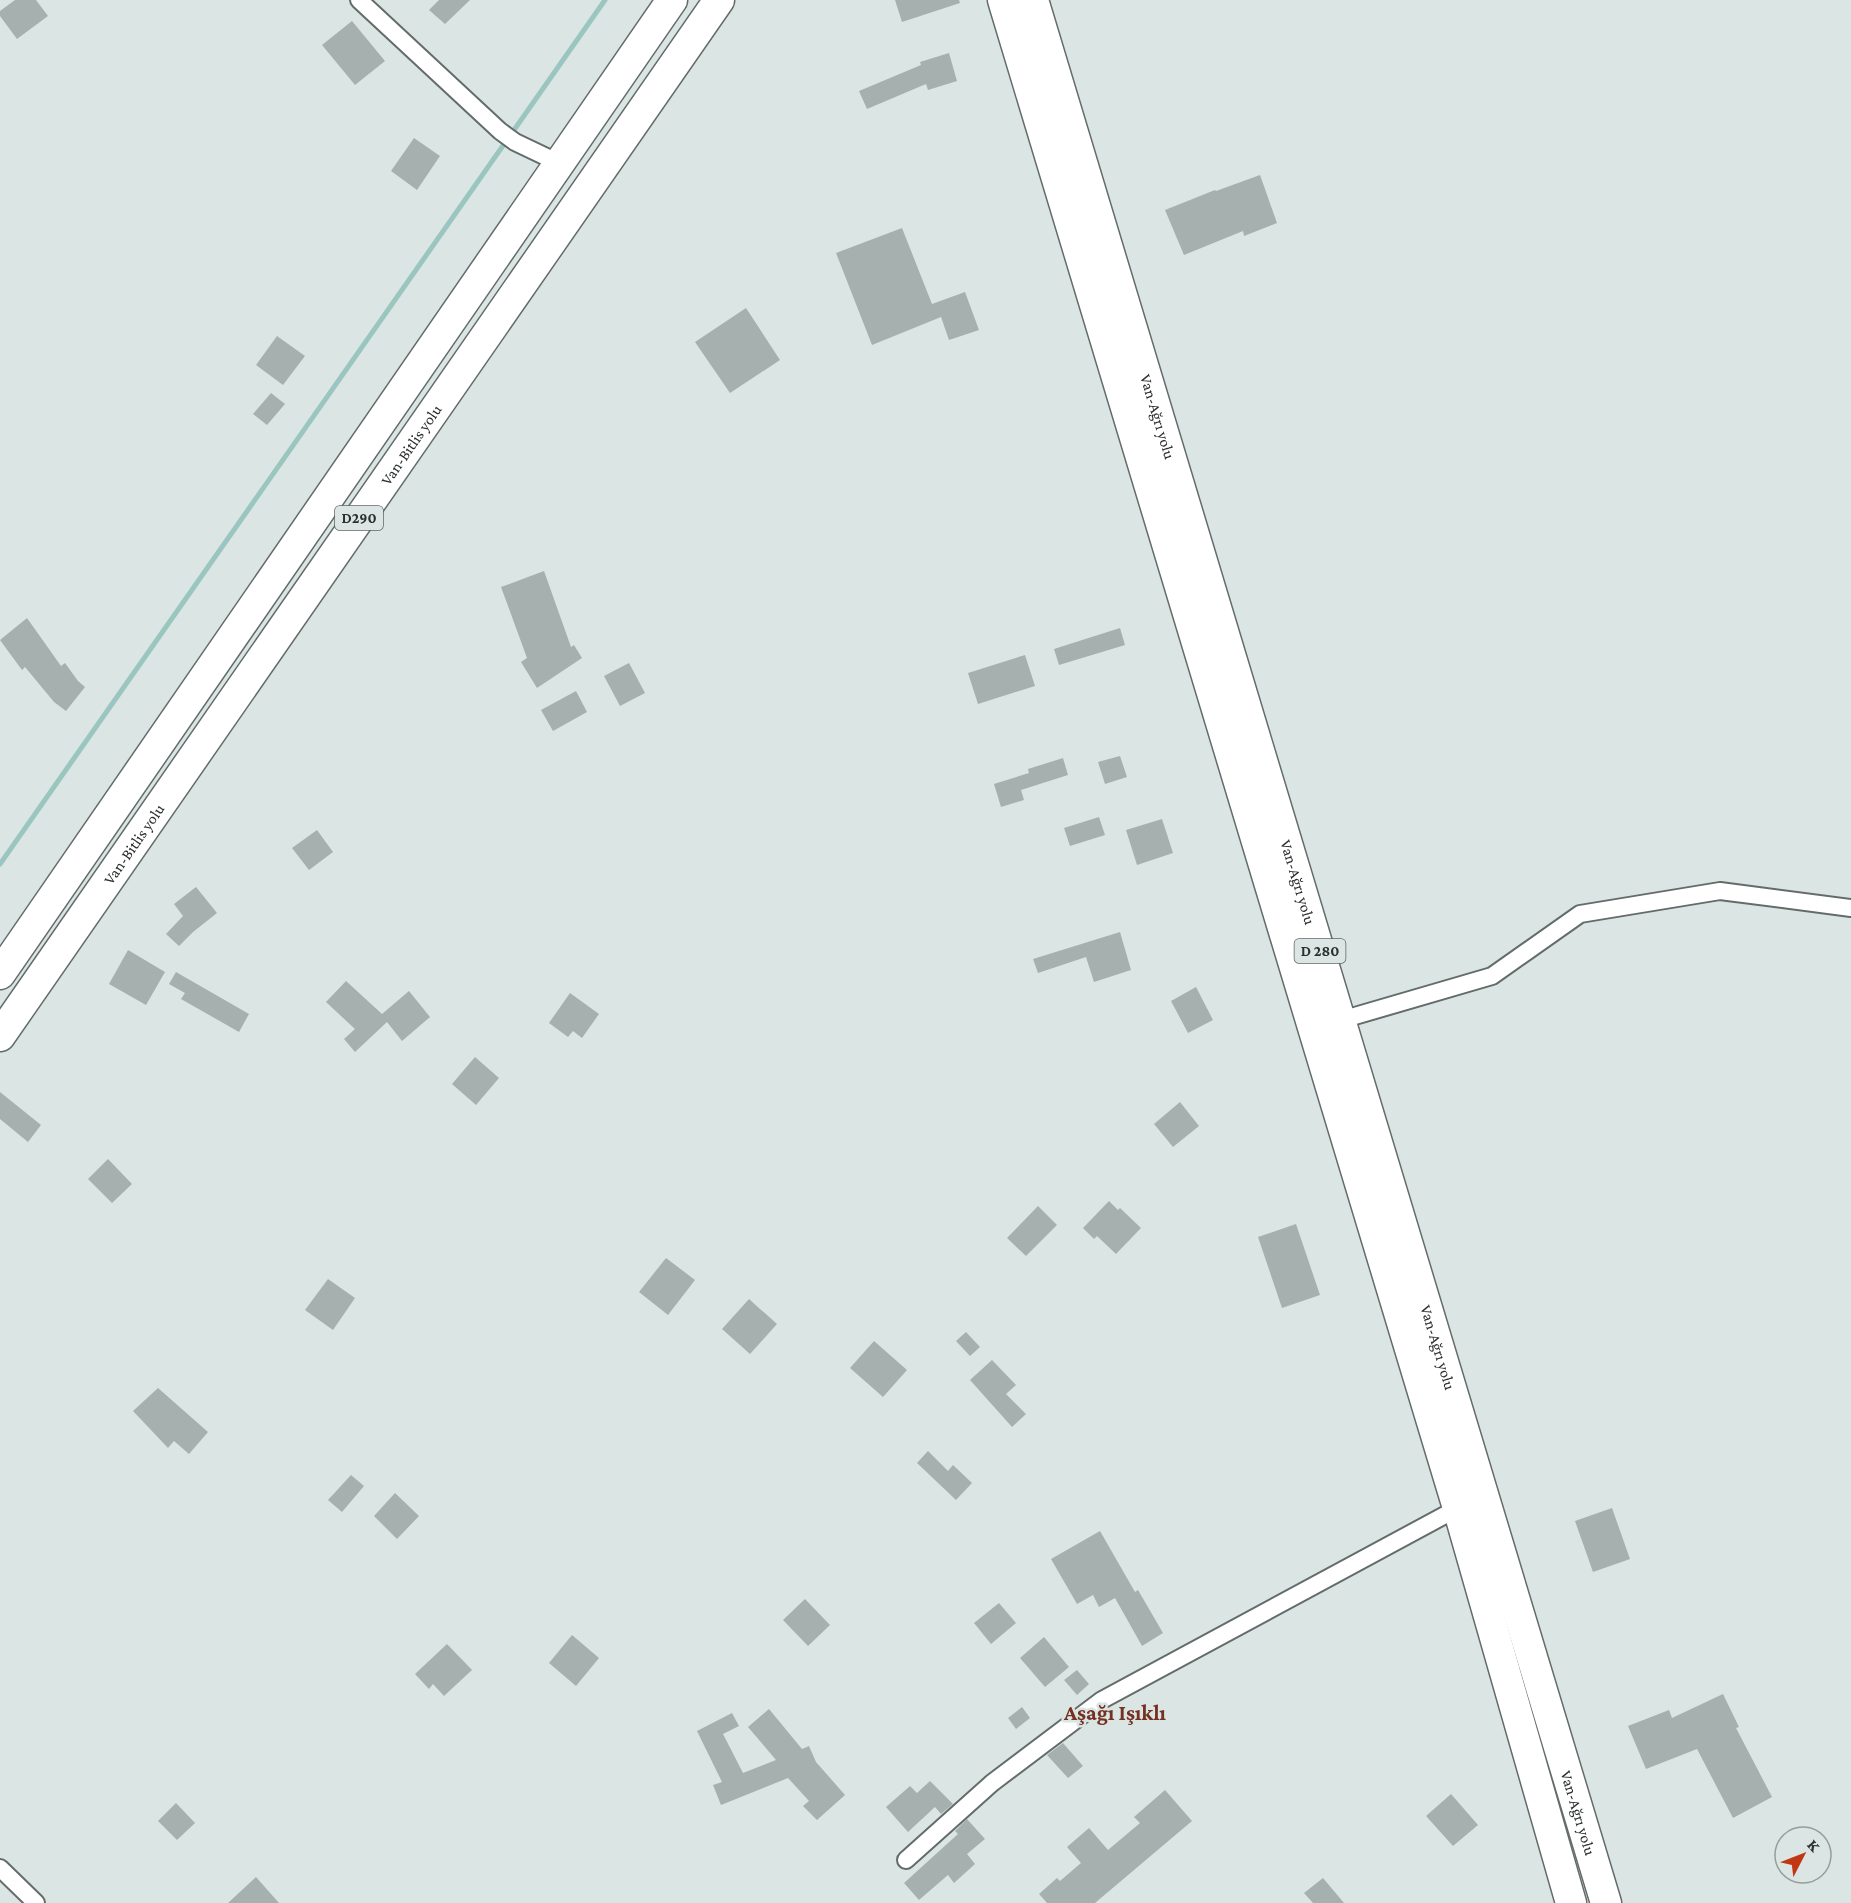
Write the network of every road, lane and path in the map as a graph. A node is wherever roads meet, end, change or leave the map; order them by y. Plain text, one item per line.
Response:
1 (359, 0) edge
2 (672, 0) edge
3 (718, 0) edge
4 (1003, 0) edge
5 (1033, 0) edge
6 (559, 163) junction
7 (1851, 908) edge
8 (0, 974) edge
9 (1341, 1020) junction
10 (0, 1036) edge
11 (1458, 1508) junction
12 (906, 1860) dead end
13 (0, 1868) edge
14 (36, 1903) edge
15 (1571, 1903) edge
16 (1606, 1903) edge

1 - 6 street
2 - 6 highway, D290
3 - 10 highway, Van-Bitlis yolu / D290
4 - 11 highway, Van-Ağrı yolu / D 280
5 - 9 highway, Van-Ağrı yolu / D 280
6 - 8 highway, D290
7 - 9 street
9 - 16 highway, Van-Ağrı yolu / D 280
11 - 12 street
11 - 15 highway, Van-Ağrı yolu / D 280
13 - 14 street

